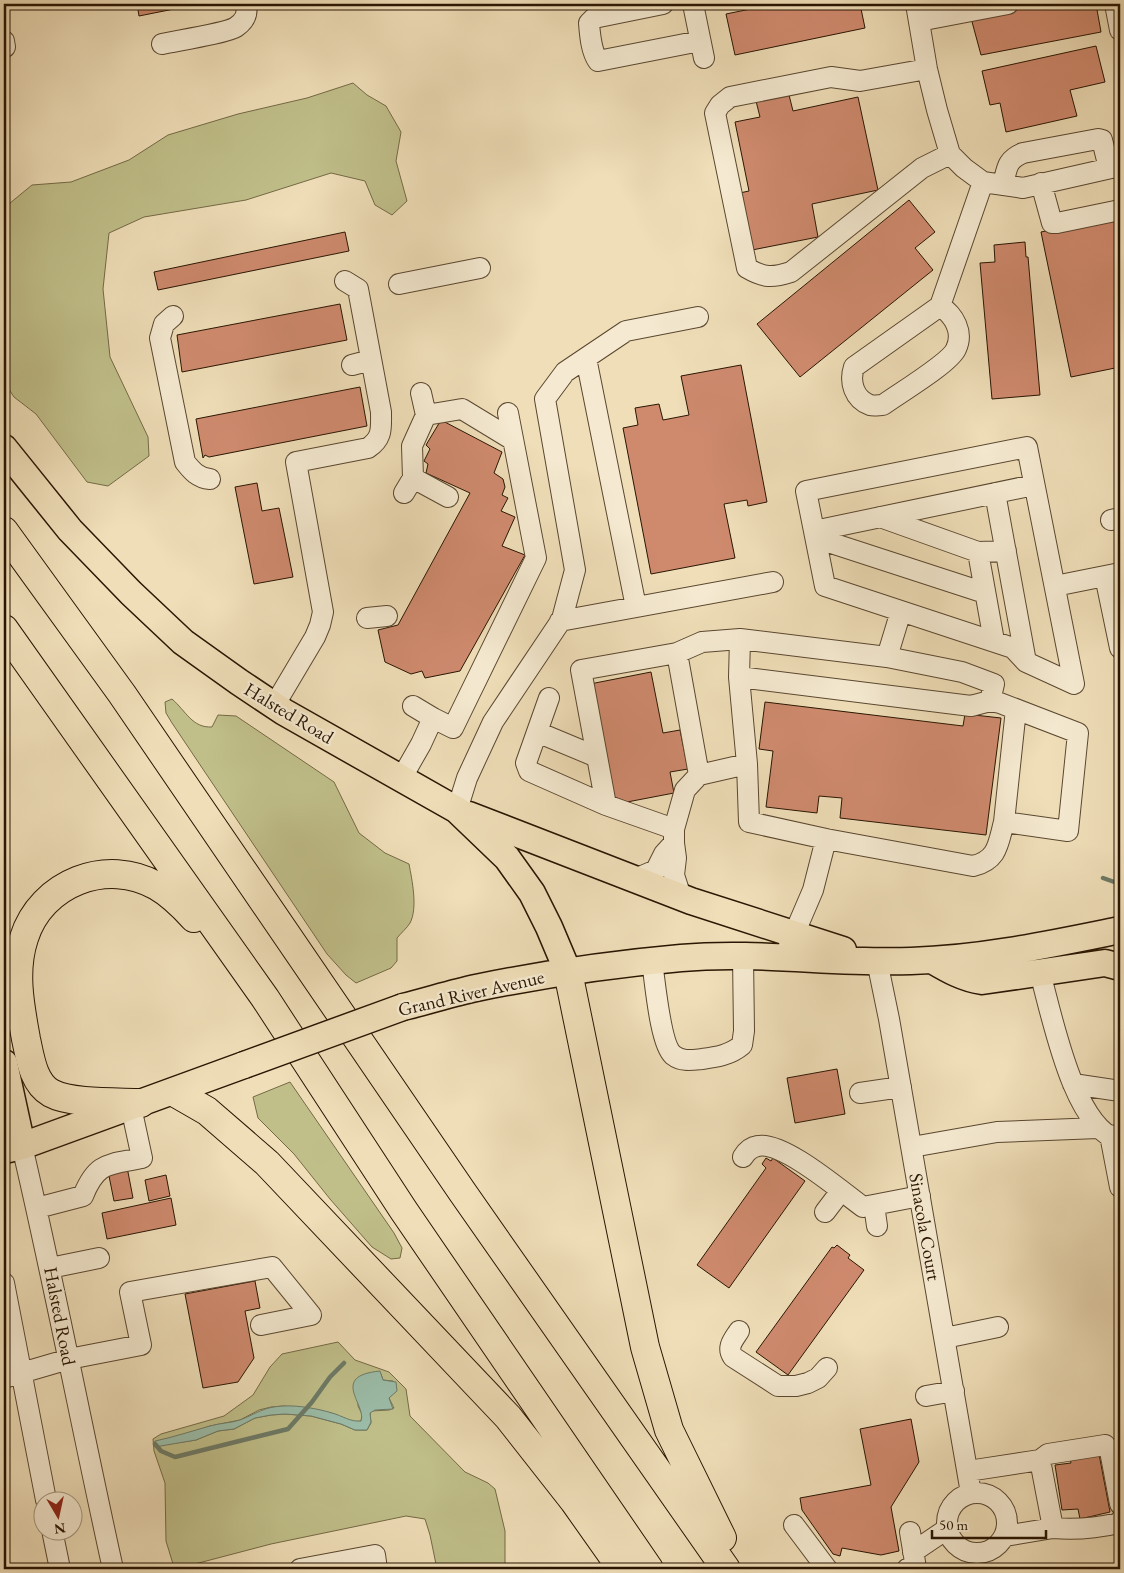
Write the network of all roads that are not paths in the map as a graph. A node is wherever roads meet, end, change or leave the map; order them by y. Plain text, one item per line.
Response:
1 (246, 4) edge
2 (663, 4) edge
3 (692, 4) edge
4 (1008, 4) edge
5 (1115, 4) edge
6 (918, 12) edge
7 (1120, 30) edge
8 (162, 44) dead end
9 (927, 69) junction
10 (950, 154) junction
11 (1115, 167) edge
12 (983, 182) junction
13 (1041, 183) junction
14 (1003, 185) junction
15 (1120, 210) edge
16 (480, 268) dead end
17 (346, 281) dead end
18 (399, 284) dead end
19 (940, 306) junction
20 (173, 316) dead end
21 (698, 317) dead end
22 (586, 358) junction
23 (421, 393) dead end
24 (508, 413) dead end
25 (426, 415) junction
26 (513, 440) junction
27 (4, 448) edge
28 (210, 480) dead end
29 (1034, 486) junction
30 (995, 494) junction
31 (448, 497) dead end
32 (880, 517) junction
33 (4, 531) edge
34 (815, 534) junction
35 (1006, 551) junction
36 (978, 552) junction
37 (1113, 575) edge
38 (772, 582) dead end
39 (1055, 586) junction
40 (985, 593) junction
41 (636, 608) junction
42 (901, 611) junction
43 (560, 621) junction
44 (4, 629) edge
45 (740, 639) junction
46 (994, 641) junction
47 (1120, 648) edge
48 (677, 653) junction
49 (888, 656) junction
50 (1026, 662) junction
51 (739, 677) junction
52 (549, 698) dead end
53 (990, 701) junction
54 (274, 706) junction
55 (413, 706) dead end
56 (1016, 709) junction
57 (434, 718) junction
58 (537, 732) junction
59 (597, 757) junction
60 (747, 764) junction
61 (699, 775) junction
62 (401, 779) junction
63 (606, 805) junction
64 (457, 810) junction
65 (1004, 822) junction
66 (674, 836) junction
67 (826, 839) junction
68 (635, 879) junction
69 (681, 897) junction
70 (1120, 930) edge
71 (789, 945) junction
72 (743, 956) junction
73 (932, 960) junction
74 (877, 961) junction
75 (652, 962) junction
76 (1120, 967) edge
77 (568, 972) junction
78 (1040, 972) junction
79 (265, 998) junction
80 (5, 1076) edge
81 (1073, 1084) junction
82 (901, 1087) junction
83 (1120, 1091) edge
84 (174, 1092) junction
85 (860, 1093) dead end
86 (136, 1105) junction
87 (1110, 1135) edge
88 (912, 1147) junction
89 (13, 1148) edge
90 (743, 1157) dead end
91 (1120, 1186) edge
92 (841, 1191) junction
93 (920, 1196) junction
94 (877, 1198) junction
95 (37, 1208) junction
96 (826, 1212) dead end
97 (877, 1226) dead end
98 (99, 1258) dead end
99 (50, 1268) junction
100 (4, 1283) edge
101 (261, 1325) dead end
102 (998, 1327) dead end
103 (740, 1331) dead end
104 (945, 1338) junction
105 (69, 1359) junction
106 (827, 1368) dead end
107 (12, 1376) edge
108 (954, 1391) junction
109 (926, 1396) dead end
110 (1040, 1460) junction
111 (968, 1471) junction
112 (43, 1490) edge
113 (972, 1493) junction
114 (1120, 1504) edge
115 (1120, 1521) edge
116 (794, 1525) dead end
117 (1053, 1528) junction
118 (947, 1529) junction
119 (910, 1532) dead end
120 (1005, 1536) junction
121 (54, 1540) edge
122 (910, 1560) edge
123 (984, 1561) edge
124 (60, 1569) edge
125 (113, 1569) edge
126 (300, 1569) edge
127 (377, 1569) edge
128 (622, 1569) edge
129 (649, 1569) edge
130 (726, 1569) edge
131 (740, 1569) edge
132 (827, 1569) edge

1 - 8 street
2 - 3 street
4 - 6 street
5 - 7 street
6 - 9 street
9 - 10 street
9 - 10 street
10 - 12 street
11 - 13 street
11 - 14 street
12 - 14 street
12 - 19 street
13 - 14 street
13 - 15 street
16 - 18 street
17 - 54 street
19 - 19 street
20 - 28 street
21 - 22 street
22 - 41 street
22 - 43 street
23 - 25 street
24 - 26 street
25 - 26 street
25 - 31 street
26 - 57 street
27 - 54 main road, Halsted Road
29 - 30 street
29 - 34 street
29 - 39 street
30 - 32 street
30 - 35 street
32 - 34 street
32 - 36 street
33 - 130 highway
34 - 40 street
34 - 42 street
35 - 36 street
35 - 50 street
36 - 40 street
37 - 39 street
37 - 47 street
38 - 41 street
39 - 50 street
40 - 46 street
41 - 43 street
42 - 46 street
42 - 49 street
43 - 64 street
44 - 79 highway
45 - 48 street
45 - 49 street
45 - 51 street
46 - 50 street
48 - 59 street
48 - 61 street
49 - 53 street
51 - 53 street
51 - 60 street
52 - 58 street
53 - 56 street
54 - 62 main road, Halsted Road
55 - 57 street
56 - 65 street
56 - 65 street
57 - 62 street
58 - 59 street
58 - 63 street
59 - 63 street
60 - 61 street
60 - 67 street
61 - 66 street
62 - 64 main road, Halsted Road
63 - 66 street
64 - 68 main road
64 - 77 main road, Halsted Road
65 - 67 street
66 - 68 street
66 - 69 street
67 - 71 street
68 - 69 main road
69 - 71 main road
70 - 73 main road
71 - 72 main road, Grand River Avenue
71 - 74 main road
72 - 75 main road, Grand River Avenue
72 - 75 street
73 - 74 main road
73 - 78 main road
74 - 82 street, Sinacola Court
75 - 77 main road, Grand River Avenue
76 - 78 main road
77 - 84 main road, Grand River Avenue, bridge
77 - 131 highway
78 - 81 street
79 - 86 highway
79 - 129 highway
80 - 89 main road, Halsted Road
81 - 83 street
81 - 87 street
82 - 85 street
82 - 88 street, Sinacola Court
84 - 86 main road, Grand River Avenue
84 - 128 highway
86 - 89 main road, Grand River Avenue
86 - 95 street
87 - 88 street
87 - 91 street
88 - 93 street, Sinacola Court
89 - 95 street, Halsted Road
90 - 92 street
92 - 94 street
92 - 96 street
93 - 94 street
93 - 104 street, Sinacola Court
94 - 97 street
95 - 99 street, Halsted Road
98 - 99 street
99 - 105 street, Halsted Road
100 - 107 street
101 - 105 street
102 - 104 street
103 - 106 street
104 - 108 street, Sinacola Court
105 - 107 street
105 - 125 street, Halsted Road
107 - 112 street
108 - 109 street
108 - 111 street, Sinacola Court
110 - 111 street
110 - 114 street
110 - 117 street
111 - 113 street, Sinacola Court
113 - 118 street
113 - 120 street
115 - 117 street
116 - 132 street
117 - 120 street
118 - 122 street
118 - 123 street
119 - 122 street
120 - 123 street
121 - 124 street
126 - 127 street

